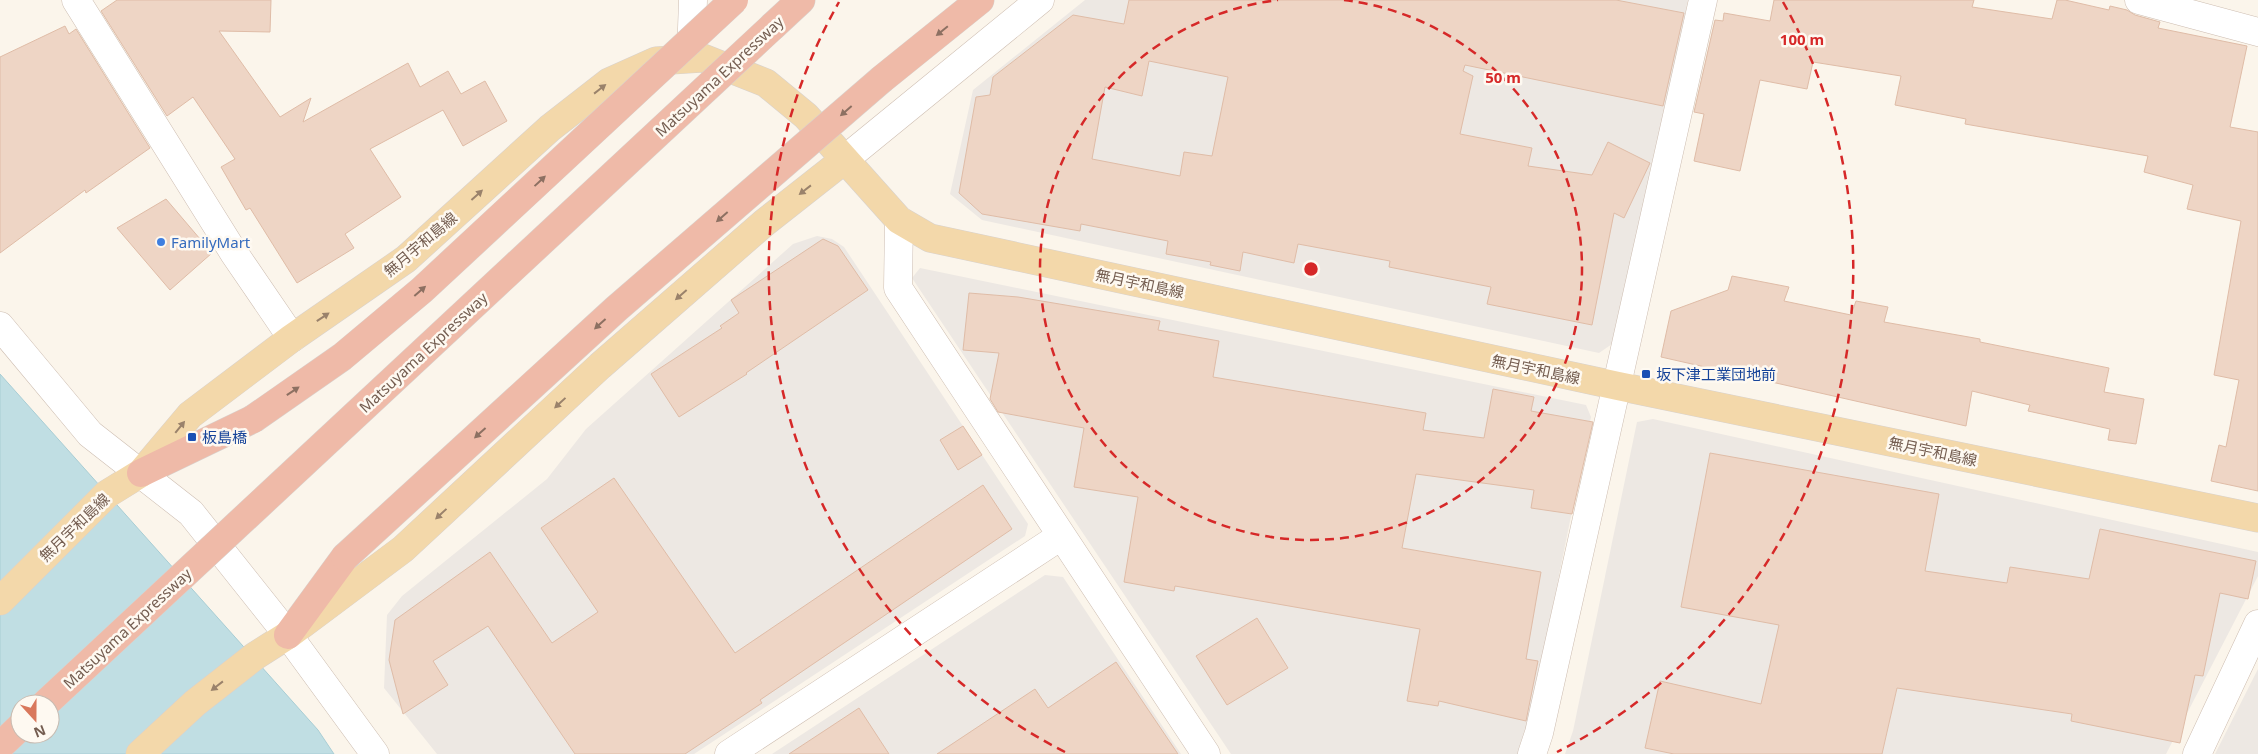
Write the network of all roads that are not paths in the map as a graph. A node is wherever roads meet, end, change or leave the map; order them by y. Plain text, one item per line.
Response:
1 (76, 0) edge
2 (694, 0) edge
3 (734, 0) edge
4 (801, 0) edge
5 (980, 0) edge
6 (1040, 0) edge
7 (1703, 0) edge
8 (2139, 0) edge
9 (2258, 32) edge
10 (690, 59) junction
11 (844, 160) junction
12 (900, 220) junction
13 (0, 326) edge
14 (292, 338) junction
15 (1618, 386) junction
16 (141, 473) junction
17 (2258, 518) edge
18 (1061, 536) junction
19 (0, 601) edge
20 (2258, 624) edge
21 (288, 635) junction
22 (56, 694) edge
23 (10, 737) edge
24 (0, 746) edge
25 (140, 754) edge
26 (375, 754) edge
27 (729, 754) edge
28 (1206, 754) edge
29 (1532, 754) edge
30 (2197, 754) edge

1 - 14 street
2 - 10 street
16 -> 3 highway, bridge
4 - 22 highway, Matsuyama Expressway, bridge
5 -> 21 highway, bridge
6 - 11 street
7 - 15 street
8 - 9 street
10 - 11 main road, 無月宇和島線
14 -> 10 main road, 無月宇和島線
11 - 12 main road, 無月宇和島線
11 -> 21 main road
12 - 15 main road, 無月宇和島線
12 - 18 street
13 - 16 street
16 -> 14 main road, 無月宇和島線
15 - 17 main road, 無月宇和島線
15 - 29 street
16 - 19 main road, 無月宇和島線
16 - 21 street
18 - 27 street
18 - 28 street
20 - 30 street
21 -> 25 main road
21 - 26 street
23 - 24 highway

